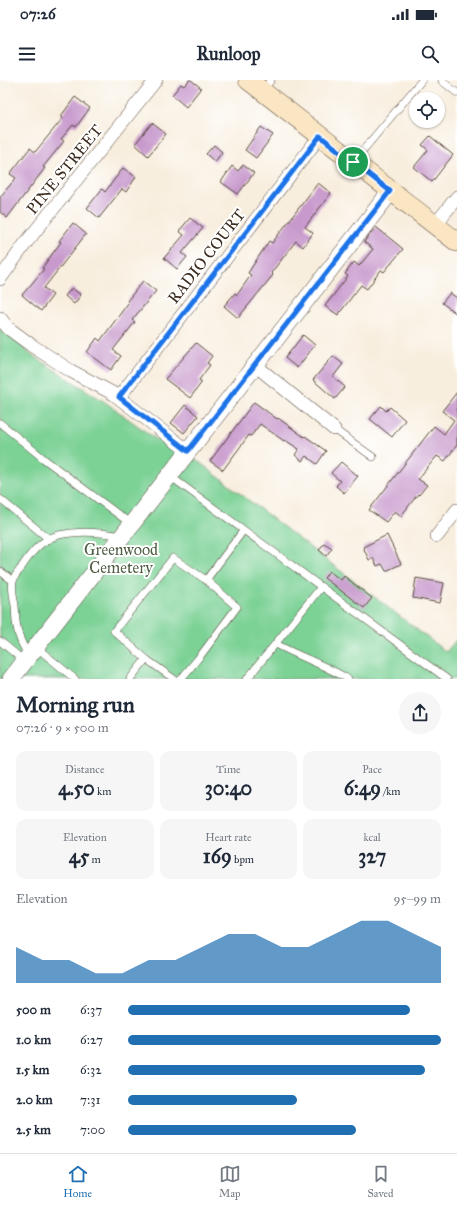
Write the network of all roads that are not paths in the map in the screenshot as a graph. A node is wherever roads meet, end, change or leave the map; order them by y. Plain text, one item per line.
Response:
1 (156, 80) edge
2 (422, 80) edge
3 (442, 80) edge
4 (261, 84) edge
5 (457, 93) edge
6 (320, 136) junction
7 (353, 162) junction
8 (390, 191) junction
9 (457, 197) edge
10 (435, 225) junction
11 (457, 242) edge
12 (0, 279) edge
13 (0, 318) edge
14 (255, 365) junction
15 (119, 397) junction
16 (0, 423) edge
17 (334, 429) joint
18 (188, 451) junction
19 (373, 457) dead end
20 (169, 476) junction
21 (0, 499) edge
22 (457, 510) edge
23 (127, 530) junction
24 (243, 531) junction
25 (438, 536) dead end
26 (49, 538) junction
27 (0, 571) edge
28 (206, 580) junction
29 (13, 581) junction
30 (321, 587) junction
31 (0, 641) edge
32 (276, 644) junction
33 (29, 655) junction
34 (146, 659) junction
35 (11, 679) edge
36 (75, 679) edge
37 (130, 679) edge
38 (174, 679) edge
39 (181, 679) edge
40 (247, 679) edge
41 (348, 679) edge
42 (447, 679) edge

1 - 12 street, PINE STREET
2 - 7 lane
3 - 5 lane
4 - 6 main road
6 - 7 main road
6 - 15 street, RADIO COURT
7 - 8 main road
8 - 10 main road
8 - 14 street
9 - 10 street
10 - 11 main road
13 - 15 street
14 - 17 street
14 - 18 street
15 - 18 street
16 - 23 lane
17 - 19 lane
18 - 20 street
20 - 23 street
20 - 24 lane
21 - 26 lane
22 - 25 street
23 - 26 lane
23 - 33 street
24 - 28 lane
24 - 30 lane
26 - 29 lane
27 - 29 lane
28 - 34 lane
28 - 39 lane
29 - 33 lane
30 - 32 lane
30 - 42 lane
31 - 33 lane
32 - 40 lane
32 - 41 lane
33 - 35 street
33 - 36 lane
34 - 37 lane
34 - 38 lane

